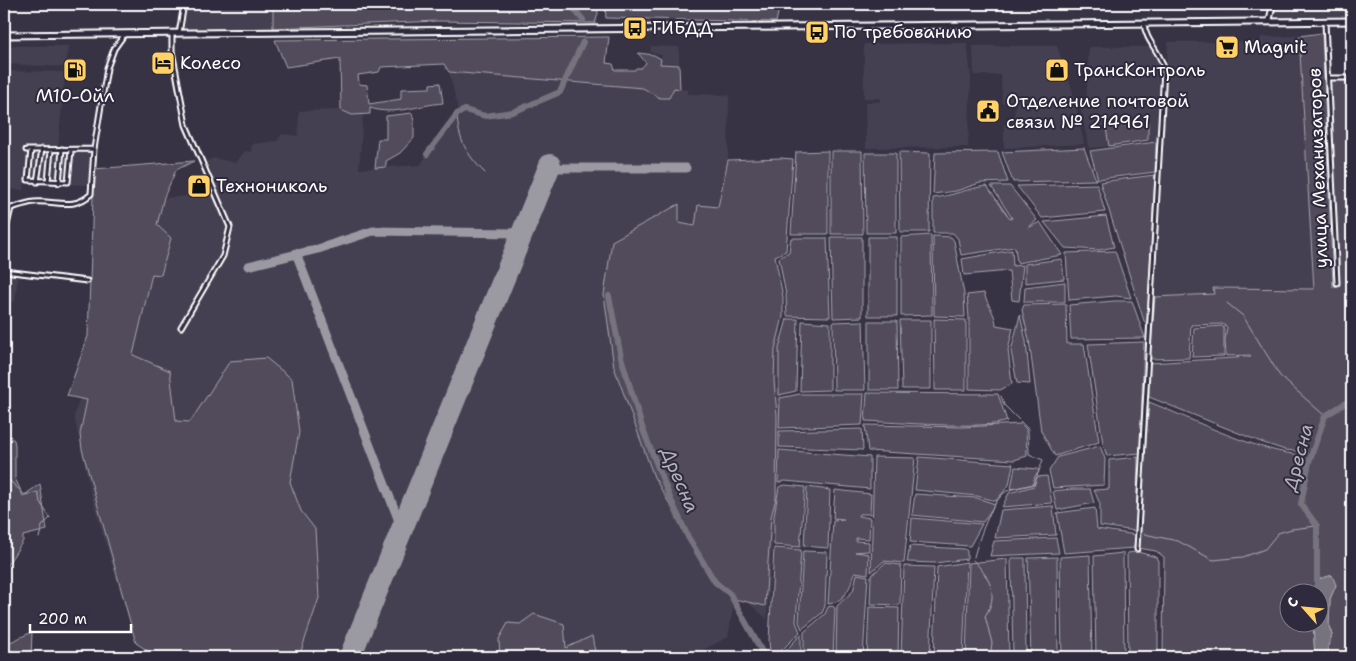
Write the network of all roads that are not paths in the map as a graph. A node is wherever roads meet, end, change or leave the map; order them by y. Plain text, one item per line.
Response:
1 (184, 4) edge
2 (1273, 4) edge
3 (1352, 21) edge
4 (1269, 22) junction
5 (1325, 22) junction
6 (1144, 23) junction
7 (172, 34) junction
8 (179, 34) junction
9 (4, 35) edge
10 (124, 35) junction
11 (1328, 78) junction
12 (1352, 78) edge
13 (62, 149) junction
14 (94, 149) junction
15 (26, 150) dead end
16 (31, 150) junction
17 (42, 150) junction
18 (51, 150) junction
19 (71, 150) junction
20 (48, 181) junction
21 (37, 182) junction
22 (59, 183) junction
23 (7, 225) dead end
24 (4, 271) edge
25 (87, 281) dead end
26 (1337, 283) dead end
27 (180, 327) dead end
28 (1137, 549) dead end

1 - 8 street
2 - 4 street
3 - 5 main road
4 - 5 main road
4 - 6 main road
5 - 11 street, улица Механизаторов
6 - 8 main road
6 - 28 street
7 - 8 main road
7 - 10 main road
7 - 27 street
9 - 10 main road
10 - 14 street
11 - 12 street
11 - 26 street, улица Механизаторов
13 - 18 street
13 - 19 street
13 - 22 street
14 - 19 street
14 - 23 street
15 - 16 street
16 - 17 street
16 - 21 street
17 - 18 street
17 - 21 street
18 - 20 street
19 - 22 street
20 - 21 street
20 - 22 street
24 - 25 street

